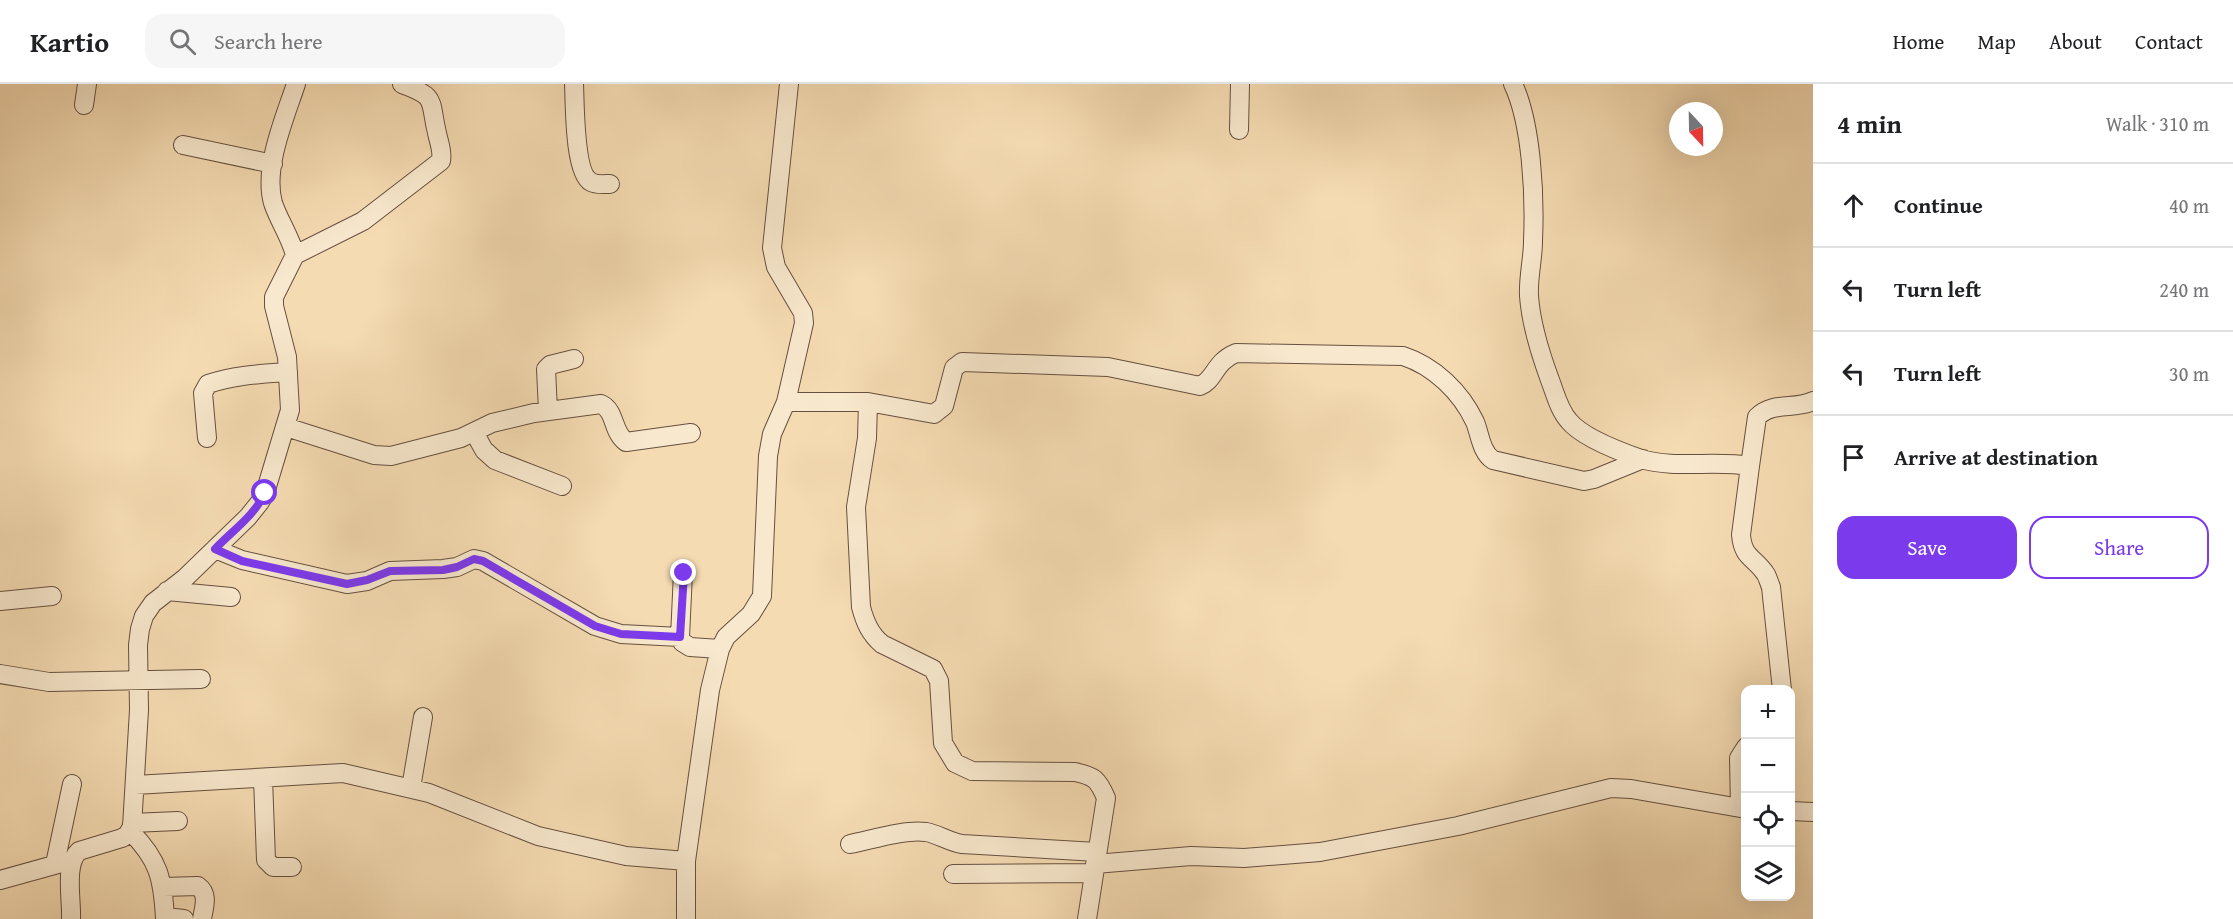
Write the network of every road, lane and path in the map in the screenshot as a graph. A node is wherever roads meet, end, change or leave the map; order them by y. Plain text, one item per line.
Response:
1 (87, 84) edge
2 (296, 84) edge
3 (402, 84) edge
4 (574, 84) edge
5 (789, 84) edge
6 (1240, 84) edge
7 (1514, 84) edge
8 (84, 105) dead end
9 (1239, 130) dead end
10 (183, 145) dead end
11 (273, 164) junction
12 (610, 184) dead end
13 (295, 255) junction
14 (574, 359) dead end
15 (288, 372) junction
16 (1813, 401) edge
17 (786, 402) junction
18 (868, 402) junction
19 (548, 411) junction
20 (285, 427) junction
21 (474, 432) junction
22 (691, 434) dead end
23 (207, 438) dead end
24 (1643, 459) junction
25 (1750, 466) junction
26 (562, 486) dead end
27 (215, 549) junction
28 (684, 573) dead end
29 (167, 591) junction
30 (52, 596) dead end
31 (231, 597) dead end
32 (0, 601) edge
33 (680, 637) junction
34 (720, 649) junction
35 (0, 674) edge
36 (138, 679) junction
37 (201, 679) dead end
38 (1782, 685) edge
39 (423, 717) dead end
40 (1741, 755) edge
41 (263, 778) junction
42 (1741, 783) edge
43 (72, 784) dead end
44 (135, 785) junction
45 (411, 788) junction
46 (1741, 808) edge
47 (1795, 811) edge
48 (1813, 812) edge
49 (178, 821) dead end
50 (131, 827) junction
51 (850, 844) dead end
52 (686, 861) junction
53 (64, 862) junction
54 (1095, 863) junction
55 (292, 867) dead end
56 (954, 874) dead end
57 (0, 880) edge
58 (164, 887) junction
59 (165, 918) edge
60 (71, 919) edge
61 (184, 919) edge
62 (202, 919) edge
63 (686, 919) edge
64 (1087, 919) edge

1 - 8 street
2 - 11 street
3 - 13 street
4 - 12 street
5 - 17 street
6 - 9 street
7 - 24 street
10 - 11 street
11 - 13 street
13 - 15 street
14 - 19 street
15 - 20 street
15 - 23 street
16 - 25 street
17 - 18 street
17 - 34 street
18 - 24 street
18 - 54 street
19 - 21 street
19 - 22 street
20 - 21 street
20 - 27 street
21 - 26 street
24 - 25 street
25 - 38 street
27 - 29 street
27 - 33 street
28 - 33 street
29 - 31 street
29 - 36 street
30 - 32 street
33 - 34 street
34 - 52 street
35 - 36 street
36 - 37 street
36 - 44 street
39 - 45 street
40 - 42 street
41 - 44 street
41 - 45 street
41 - 55 street
43 - 53 street
44 - 50 street
45 - 52 street
46 - 54 street
47 - 48 street
49 - 50 street
50 - 53 street
50 - 58 street
51 - 54 street
52 - 63 street
53 - 57 street
53 - 60 street
54 - 56 street
54 - 64 street
58 - 59 street
58 - 62 street
59 - 61 street

